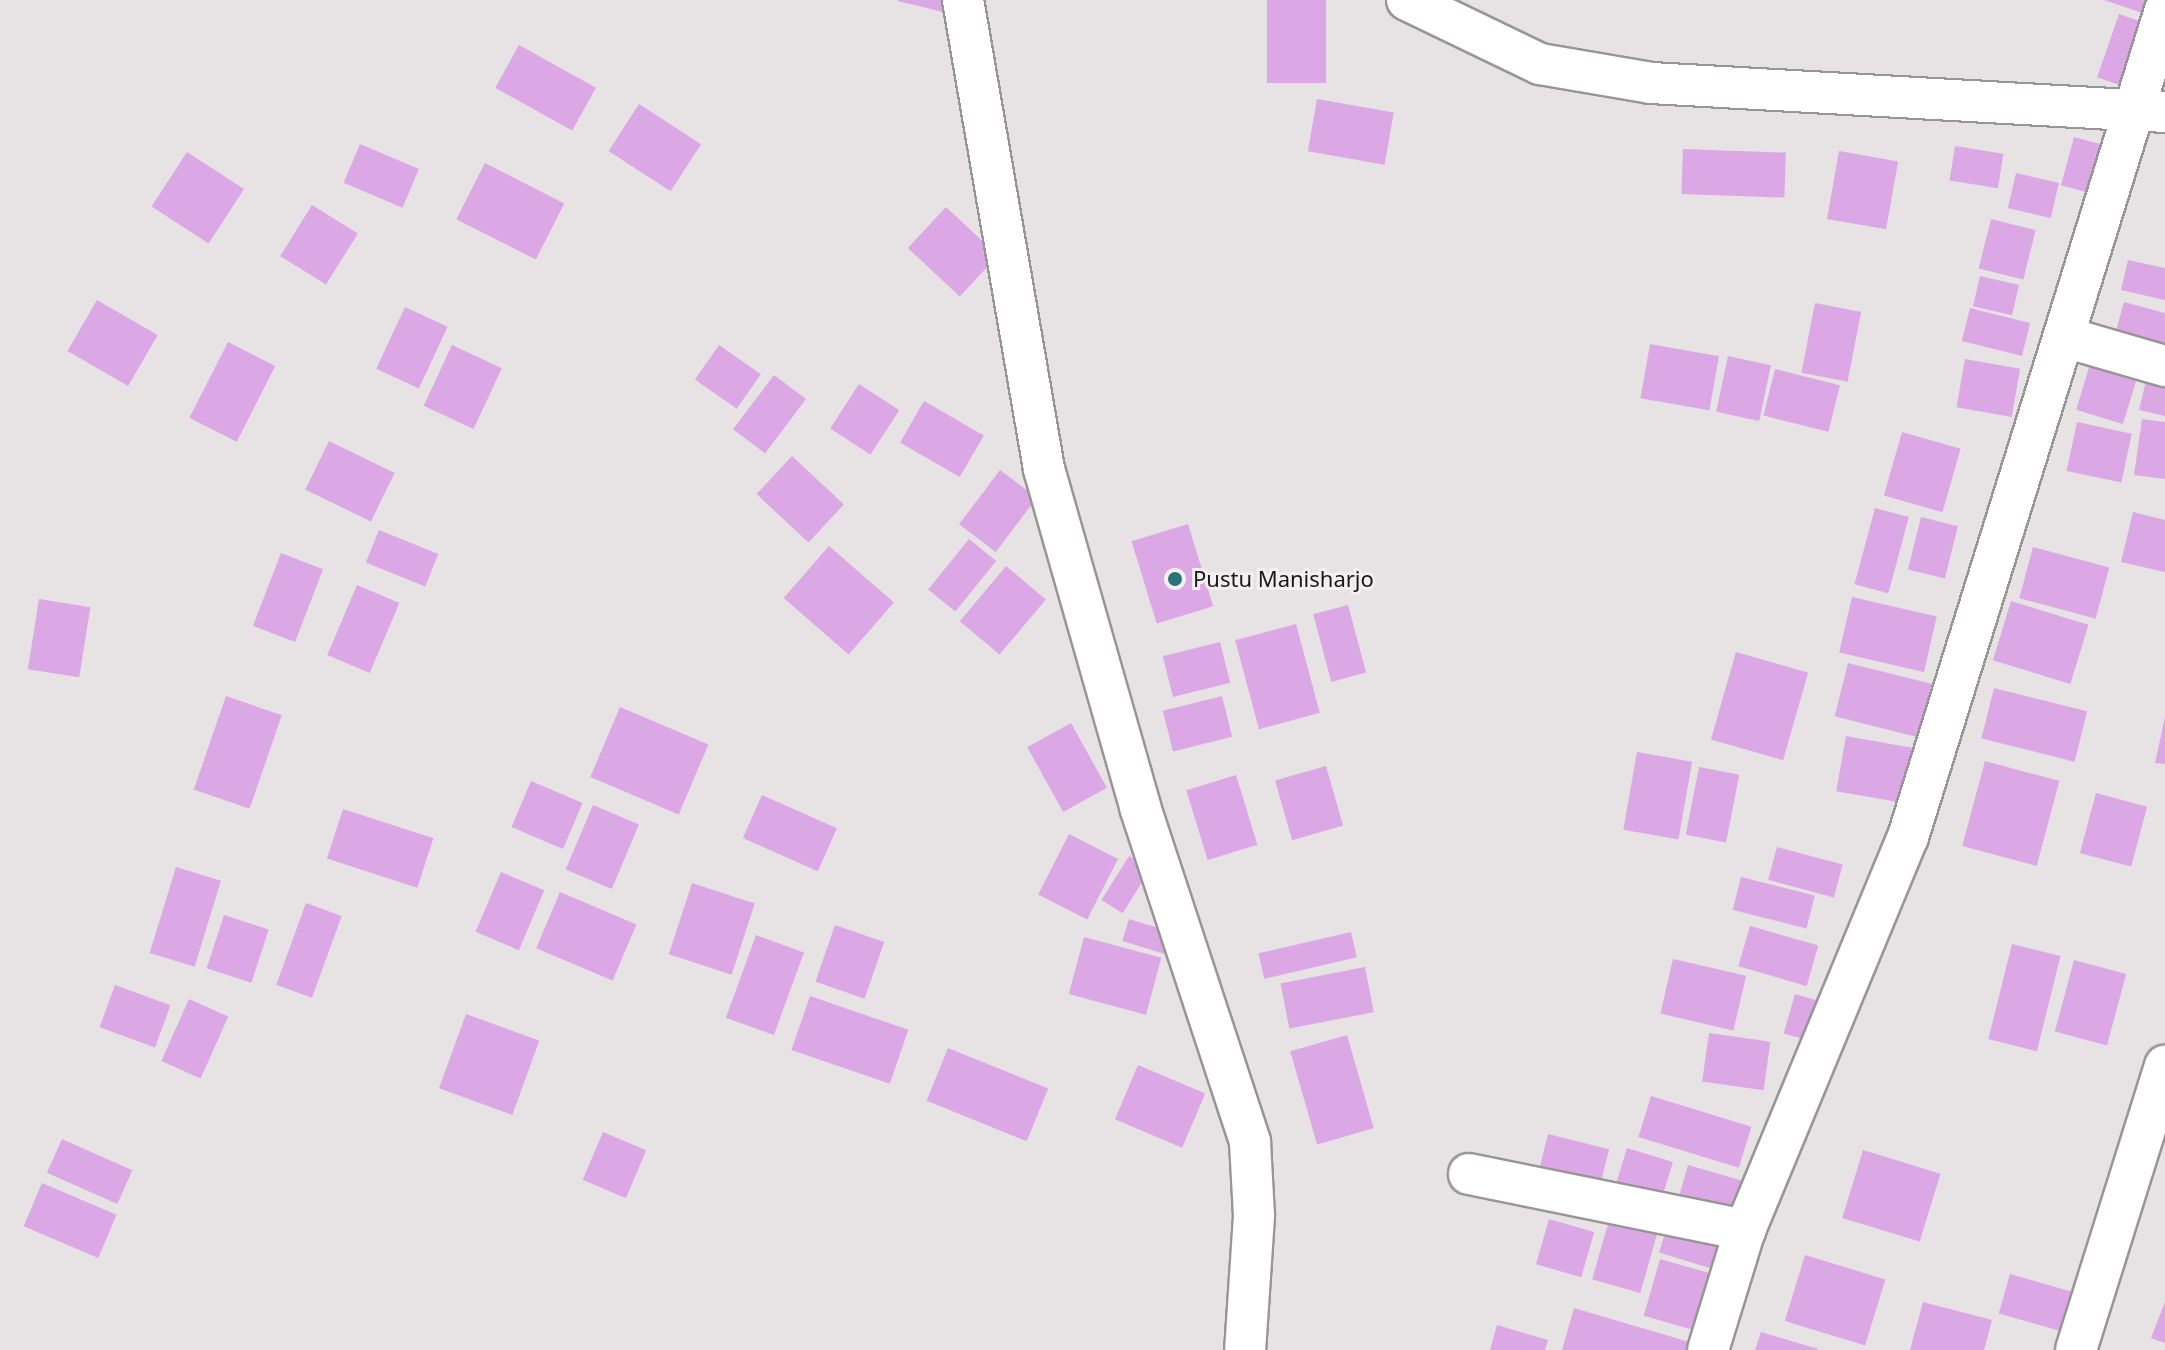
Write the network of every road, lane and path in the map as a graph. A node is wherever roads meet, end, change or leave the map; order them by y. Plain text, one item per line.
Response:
1 (963, 0) edge
2 (1407, 0) edge
3 (2165, 10) edge
4 (2148, 108) edge
5 (2065, 337) junction
6 (2165, 366) edge
7 (2165, 1066) edge
8 (1469, 1174) dead end
9 (1745, 1230) junction
10 (1245, 1350) edge
11 (1708, 1350) edge
12 (2076, 1350) edge

1 - 10 street
2 - 4 street
3 - 4 street
4 - 5 street
5 - 6 street
5 - 9 street
7 - 12 street
8 - 9 street
9 - 11 street

